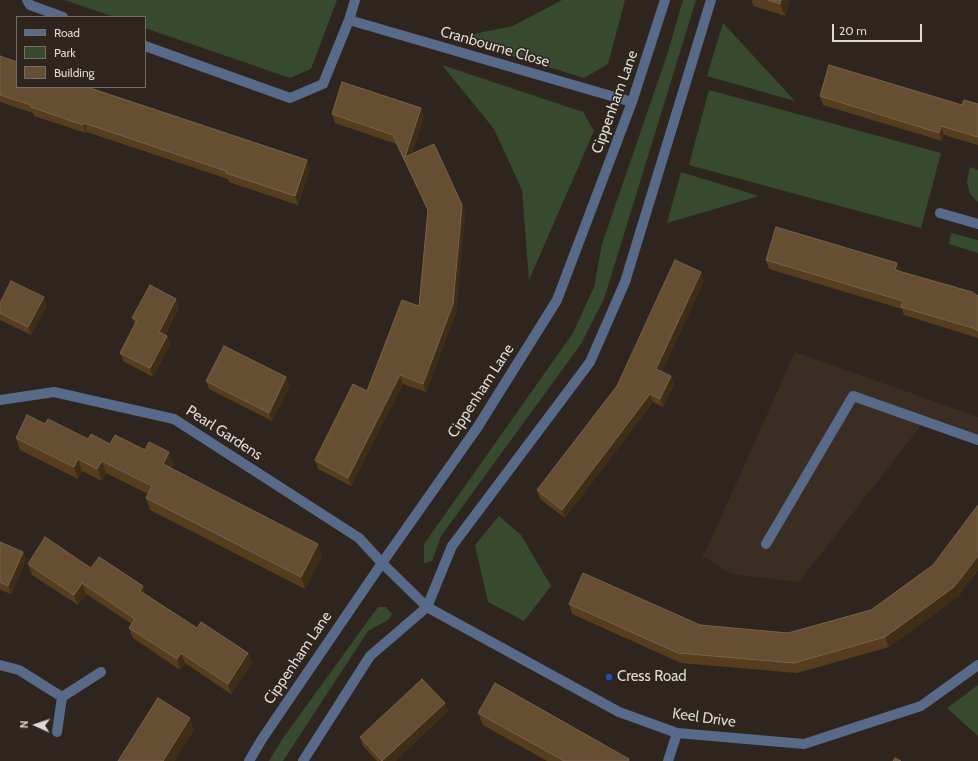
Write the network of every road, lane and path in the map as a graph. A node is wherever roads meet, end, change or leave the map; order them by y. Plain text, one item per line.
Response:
1 (27, 0) edge
2 (354, 0) edge
3 (665, 0) edge
4 (711, 0) edge
5 (60, 16) edge
6 (349, 20) junction
7 (146, 46) edge
8 (632, 102) junction
9 (940, 213) dead end
10 (978, 224) edge
11 (0, 400) edge
12 (978, 440) edge
13 (766, 544) dead end
14 (382, 563) junction
15 (427, 607) junction
16 (0, 665) edge
17 (978, 665) edge
18 (101, 672) dead end
19 (62, 697) junction
20 (57, 732) dead end
21 (677, 733) junction
22 (249, 761) edge
23 (303, 761) edge
24 (668, 761) edge

1 - 5 street
2 - 6 street
3 - 8 street, Cippenham Lane
4 - 15 street
6 - 7 street
6 - 8 street, Cranbourne Close
8 - 14 street, Cippenham Lane
9 - 10 street
11 - 14 street, Pearl Gardens
12 - 13 street
14 - 15 street, Keel Drive
14 - 22 street, Cippenham Lane
15 - 21 street, Keel Drive
15 - 23 street
16 - 19 street
17 - 21 street, Keel Drive
18 - 19 street
19 - 20 street
21 - 24 street

